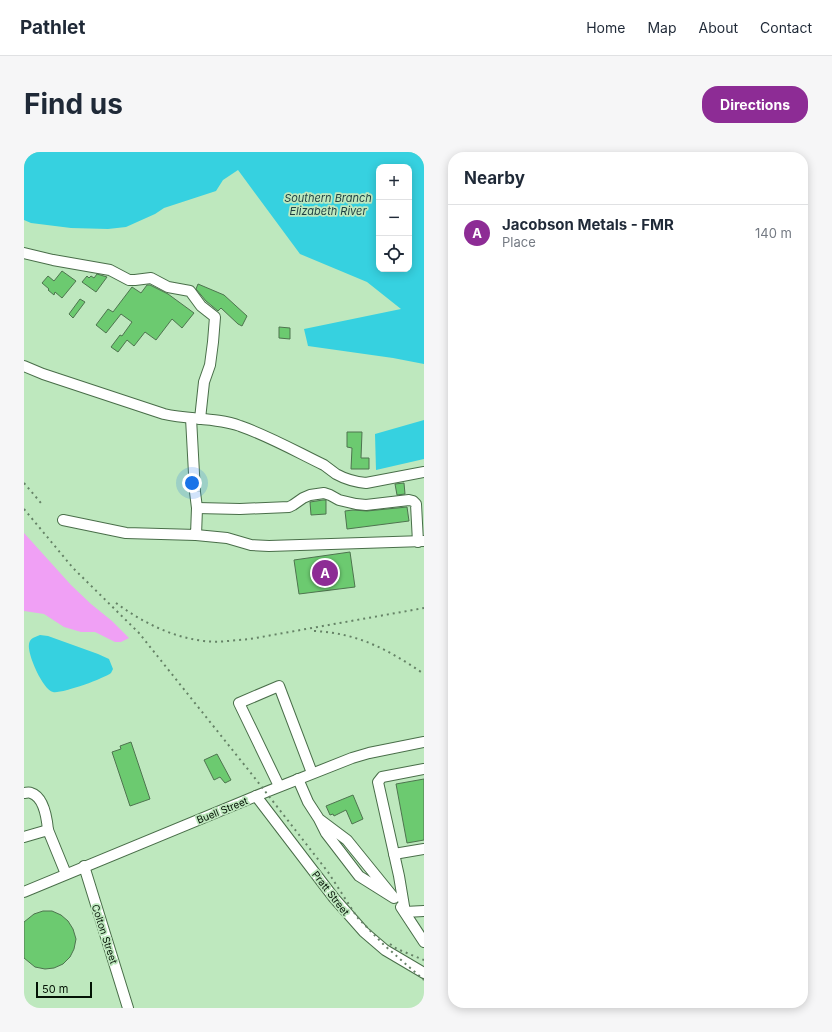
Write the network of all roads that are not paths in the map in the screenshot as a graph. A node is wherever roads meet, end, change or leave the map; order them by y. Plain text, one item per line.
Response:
1 (24, 253) edge
2 (24, 366) edge
3 (196, 418) junction
4 (424, 472) edge
5 (197, 508) junction
6 (63, 520) dead end
7 (196, 535) junction
8 (421, 542) edge
9 (424, 742) edge
10 (424, 769) edge
11 (312, 773) junction
12 (298, 779) junction
13 (279, 786) junction
14 (24, 793) edge
15 (256, 796) junction
16 (48, 830) junction
17 (24, 837) edge
18 (424, 849) edge
19 (394, 854) junction
20 (84, 866) junction
21 (66, 874) junction
22 (24, 892) edge
23 (424, 911) edge
24 (404, 912) junction
25 (424, 942) edge
26 (424, 973) edge
27 (127, 1005) edge

1 - 3 street
2 - 3 street
3 - 4 street
3 - 5 street
5 - 7 street
5 - 8 street
6 - 7 street
7 - 8 street
9 - 11 street, Buell Street
10 - 19 street
11 - 12 street, Buell Street
11 - 13 street
12 - 13 street, Buell Street
12 - 24 street
13 - 15 street, Buell Street
14 - 16 street
15 - 20 street, Buell Street
15 - 26 street, Pratt Street
16 - 17 street
16 - 21 street
18 - 19 street
19 - 24 street
20 - 21 street, Buell Street
20 - 27 street, Colton Street
21 - 22 street, Buell Street
23 - 24 street
24 - 25 street

